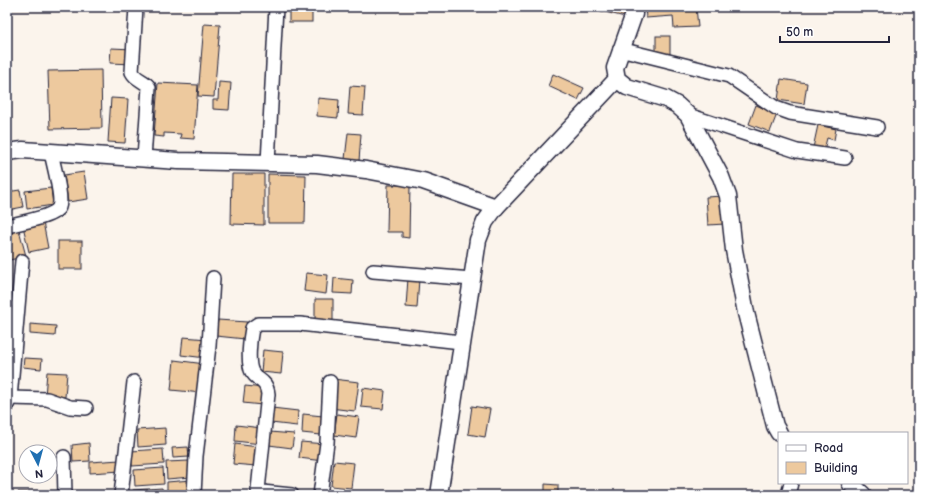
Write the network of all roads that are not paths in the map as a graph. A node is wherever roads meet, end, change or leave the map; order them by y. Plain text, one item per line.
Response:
1 (136, 7) edge
2 (276, 7) edge
3 (634, 7) edge
4 (620, 49) junction
5 (618, 79) junction
6 (688, 115) junction
7 (878, 127) dead end
8 (7, 152) edge
9 (51, 152) junction
10 (144, 158) junction
11 (845, 158) dead end
12 (268, 162) junction
13 (496, 207) junction
14 (7, 226) edge
15 (22, 261) dead end
16 (373, 271) dead end
17 (213, 278) dead end
18 (472, 279) junction
19 (461, 342) junction
20 (134, 382) dead end
21 (330, 382) dead end
22 (9, 402) edge
23 (86, 408) dead end
24 (778, 432) edge
25 (64, 457) dead end
26 (791, 484) edge
27 (851, 484) edge
28 (65, 495) edge
29 (121, 495) edge
30 (194, 495) edge
31 (292, 495) edge
32 (320, 495) edge
33 (439, 495) edge
34 (788, 495) edge
35 (862, 495) edge

1 - 10 street
2 - 12 street
3 - 4 street
4 - 5 street
4 - 7 street
5 - 6 street
5 - 13 street
6 - 11 street
6 - 24 street
8 - 9 street
9 - 10 street
9 - 14 street
10 - 12 street
12 - 13 street
13 - 18 street
15 - 22 street
16 - 18 street
17 - 30 street
18 - 19 street
19 - 31 street
19 - 33 street
20 - 29 street
21 - 32 street
22 - 23 street
25 - 28 street
26 - 34 street
27 - 35 street

